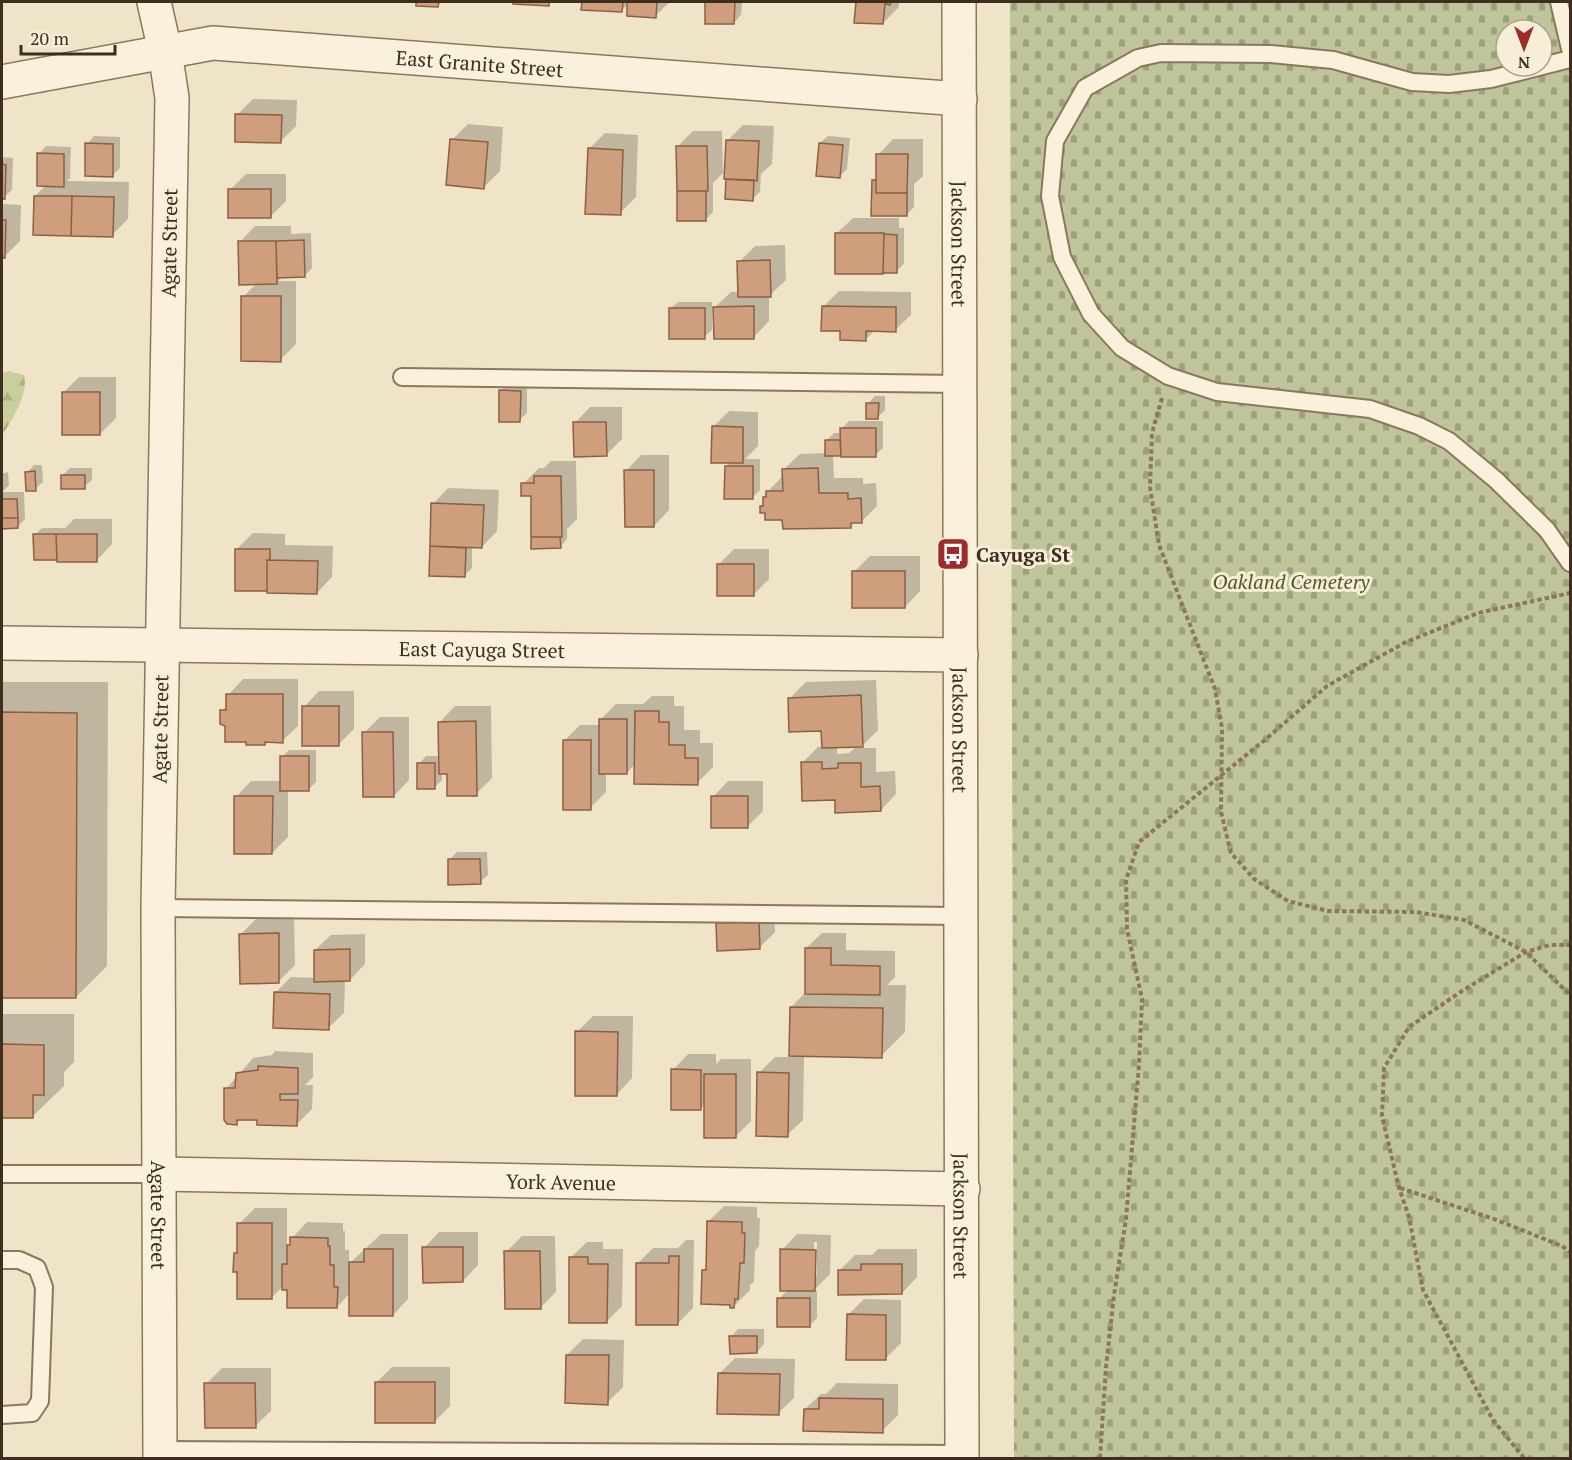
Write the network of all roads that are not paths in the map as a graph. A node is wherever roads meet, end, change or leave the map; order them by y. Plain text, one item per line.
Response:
1 (154, 2) edge
2 (960, 2) edge
3 (1560, 2) edge
4 (1570, 49) edge
5 (165, 51) junction
6 (1570, 59) edge
7 (2, 82) edge
8 (960, 99) junction
9 (402, 377) dead end
10 (960, 384) junction
11 (1570, 563) edge
12 (2, 643) edge
13 (161, 645) junction
14 (961, 655) junction
15 (158, 908) junction
16 (962, 916) junction
17 (2, 1174) edge
18 (159, 1174) junction
19 (963, 1189) junction
20 (2, 1260) edge
21 (2, 1415) edge
22 (160, 1454) edge
23 (962, 1456) edge

1 - 5 street, Agate Street
2 - 8 street, Jackson Street
3 - 4 lane
5 - 7 street, East Granite Street
5 - 8 street, East Granite Street
5 - 13 street, Agate Street
6 - 11 lane
8 - 10 street, Jackson Street
9 - 10 lane
10 - 14 street, Jackson Street
12 - 13 street, East Cayuga Street
13 - 14 street, East Cayuga Street
13 - 15 street, Agate Street
14 - 16 street, Jackson Street
15 - 16 lane
15 - 18 street, Agate Street
16 - 19 street, Jackson Street
17 - 18 lane
18 - 19 street, York Avenue
18 - 22 street, Agate Street
19 - 23 street, Jackson Street
20 - 21 lane
22 - 23 lane

